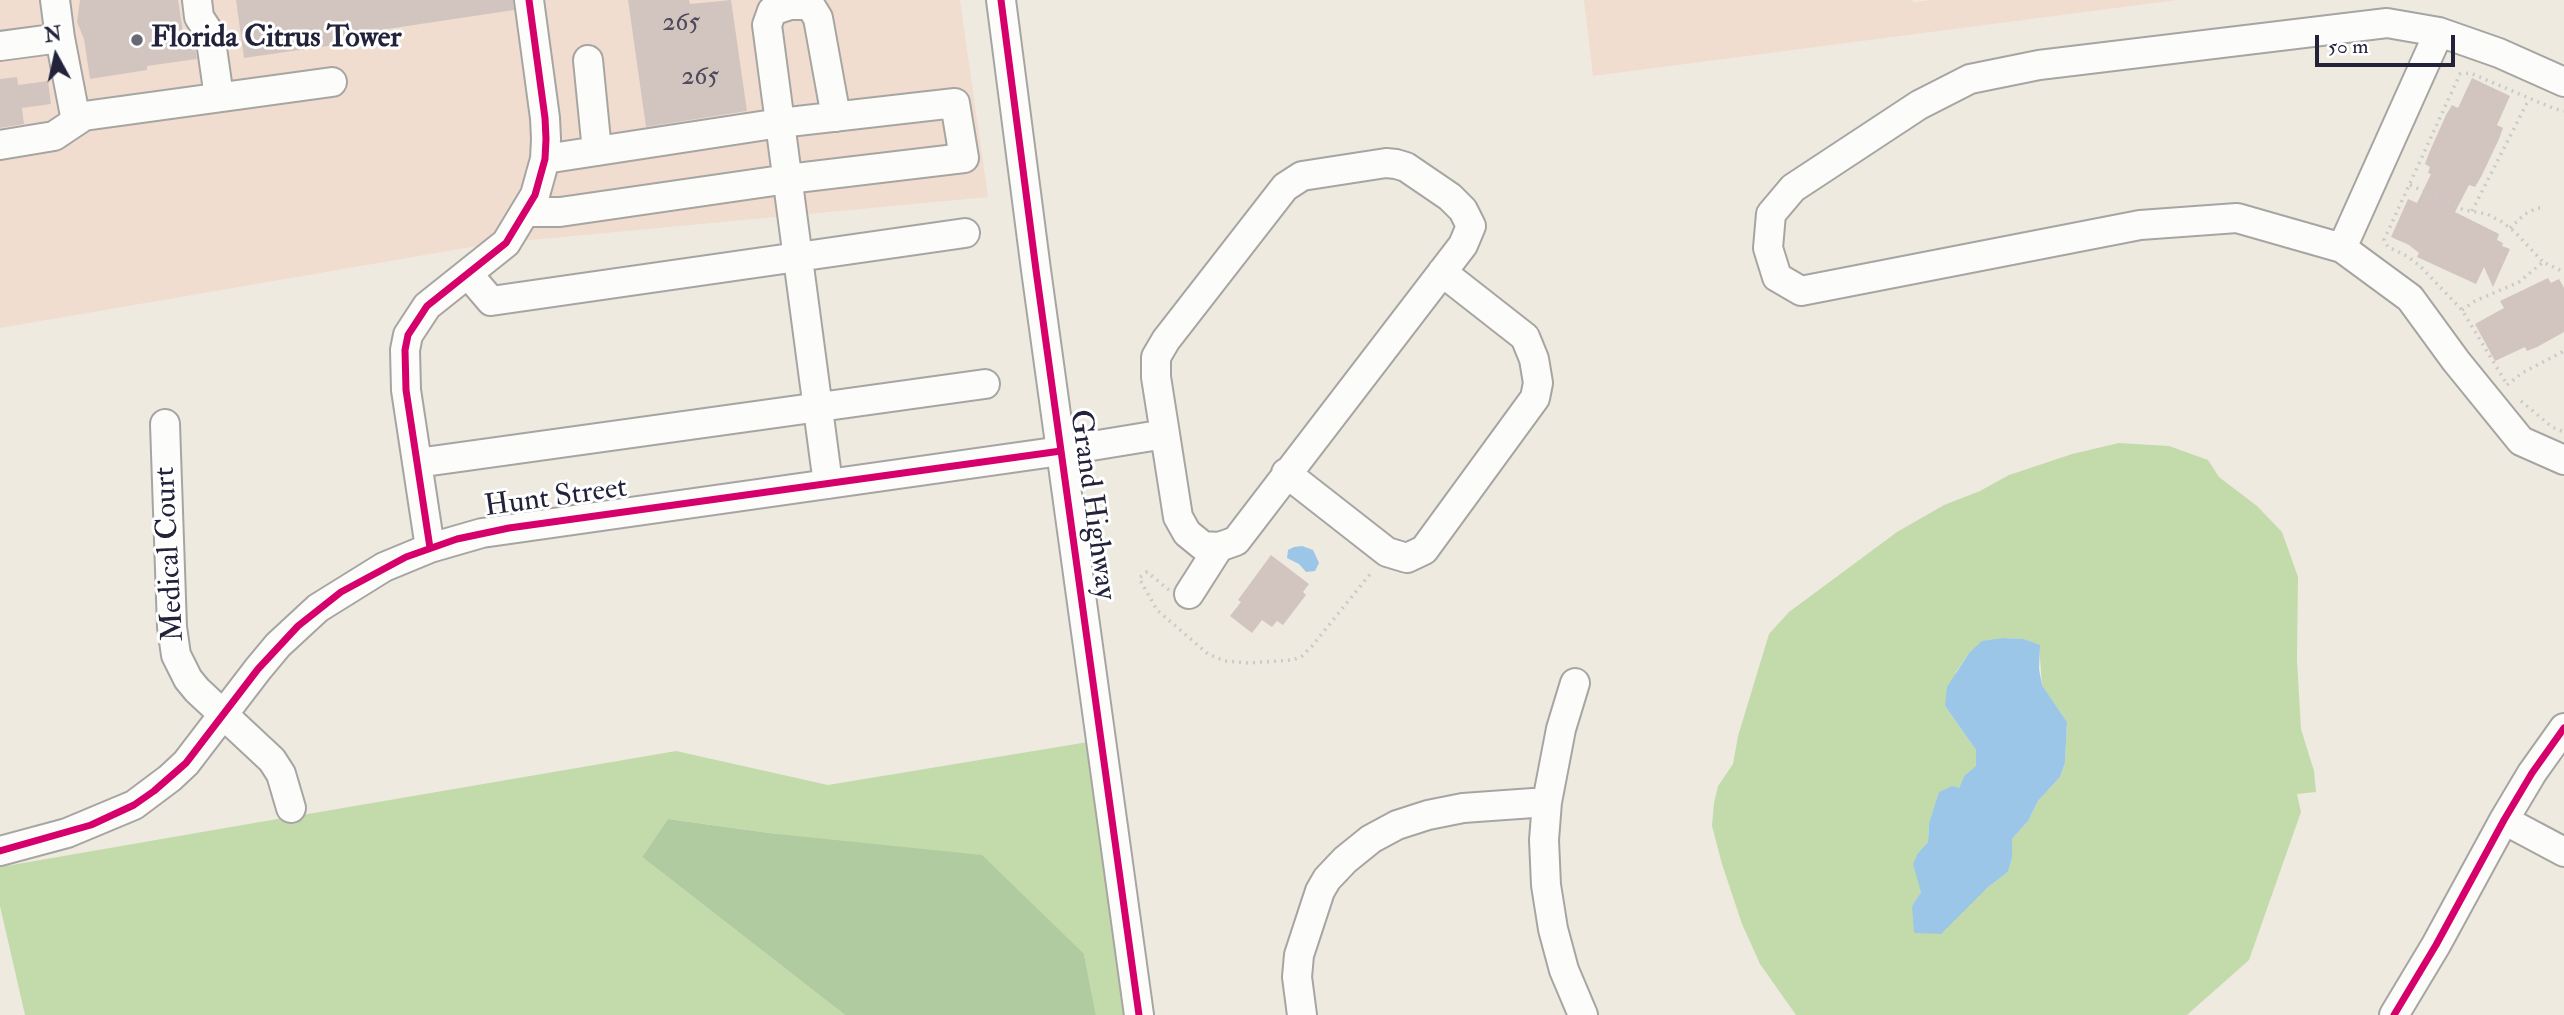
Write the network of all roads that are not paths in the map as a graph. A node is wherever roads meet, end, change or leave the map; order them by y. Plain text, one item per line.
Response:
1 (55, 0) edge
2 (197, 0) edge
3 (529, 0) edge
4 (1001, 0) edge
5 (2439, 32) junction
6 (60, 38) junction
7 (0, 46) edge
8 (588, 60) dead end
9 (332, 82) dead end
10 (2564, 82) edge
11 (219, 97) junction
12 (836, 117) junction
13 (76, 121) junction
14 (780, 123) junction
15 (0, 145) edge
16 (597, 151) junction
17 (545, 159) junction
18 (788, 179) junction
19 (527, 212) junction
20 (965, 233) dead end
21 (2342, 248) junction
22 (798, 256) junction
23 (1442, 272) junction
24 (468, 274) junction
25 (985, 384) dead end
26 (818, 408) junction
27 (165, 424) dead end
28 (1165, 434) junction
29 (1060, 451) junction
30 (2564, 460) edge
31 (417, 463) junction
32 (1286, 473) junction
33 (828, 484) junction
34 (1219, 547) junction
35 (430, 548) junction
36 (1182, 595) road end
37 (1576, 683) dead end
38 (224, 715) junction
39 (2564, 728) edge
40 (1547, 802) junction
41 (291, 808) dead end
42 (2504, 820) junction
43 (0, 851) edge
44 (2564, 852) edge
45 (1139, 1015) edge
46 (1302, 1015) edge
47 (1583, 1015) edge
48 (2394, 1015) edge

1 - 6 street
2 - 11 street
3 - 17 street
4 - 29 street, Grand Highway
5 - 10 street
5 - 21 street
5 - 21 street
6 - 7 street
6 - 13 street
8 - 16 street
9 - 11 street
11 - 13 street
12 - 14 street
12 - 14 street
12 - 18 street
13 - 15 street
14 - 16 street
14 - 18 street
16 - 17 street
17 - 19 street
18 - 19 street
18 - 22 street
19 - 24 street
20 - 22 street
21 - 30 street
22 - 24 street
22 - 26 street
23 - 28 street
23 - 32 street
23 - 32 street
24 - 31 street
25 - 26 street
26 - 31 street
26 - 33 street
27 - 38 street, Medical Court
28 - 29 street, Hunt Street
28 - 34 street
29 - 33 street, Hunt Street
29 - 45 street, Grand Highway
31 - 35 street
32 - 34 street
33 - 35 street, Hunt Street
34 - 36 street
35 - 38 street, Hunt Street
37 - 40 street
38 - 41 street, Medical Court
38 - 43 street, Hunt Street
39 - 42 street
40 - 46 street
40 - 47 street
42 - 44 street
42 - 48 street

